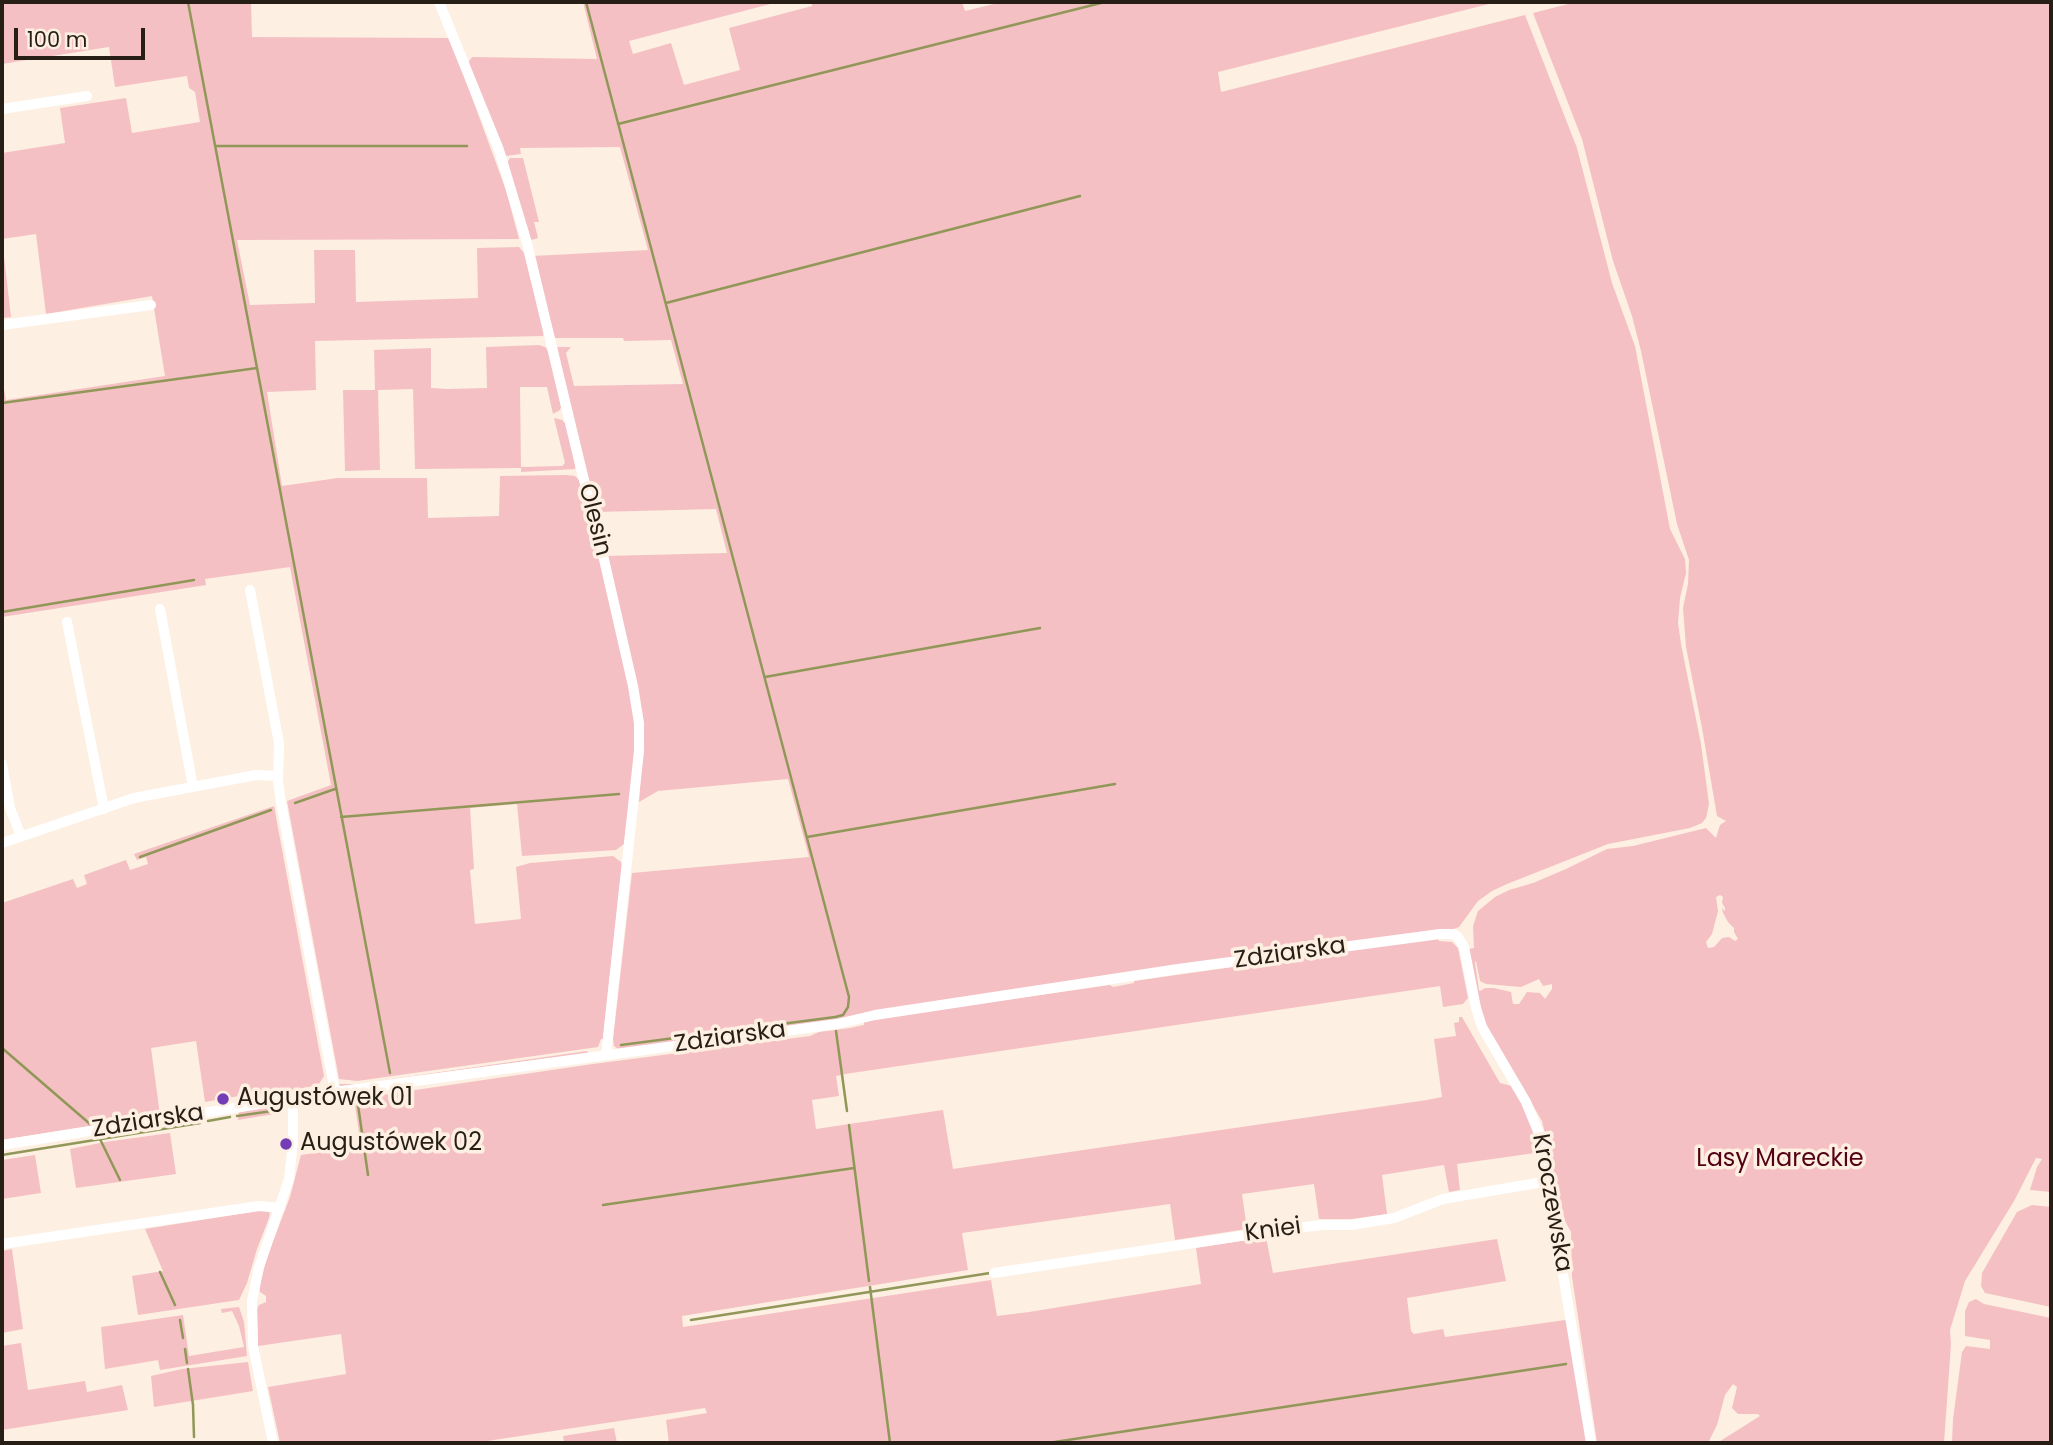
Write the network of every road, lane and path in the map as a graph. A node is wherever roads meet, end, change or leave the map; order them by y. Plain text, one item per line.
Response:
1 (439, 2) edge
2 (87, 96) dead end
3 (2, 109) edge
4 (151, 305) dead end
5 (2, 325) edge
6 (250, 590) dead end
7 (160, 609) dead end
8 (67, 622) dead end
9 (2, 764) edge
10 (278, 776) junction
11 (193, 787) junction
12 (104, 809) junction
13 (20, 836) junction
14 (2, 843) edge
15 (1457, 936) joint
16 (606, 1055) junction
17 (335, 1093) junction
18 (293, 1099) junction
19 (2, 1145) edge
20 (1549, 1181) junction
21 (280, 1208) junction
22 (2, 1244) edge
23 (993, 1273) dead end
24 (273, 1443) edge
25 (1591, 1443) edge

1 - 16 street, Olesin
2 - 3 street
4 - 5 street
6 - 10 street
7 - 11 street
8 - 12 street
9 - 13 street
10 - 11 street
10 - 17 street
11 - 12 street
12 - 13 street
13 - 14 street
15 - 16 street, Zdziarska
15 - 20 street, Kroczewska
16 - 17 street, Zdziarska
17 - 18 street, Zdziarska
18 - 19 street, Zdziarska
18 - 21 street
20 - 23 street, Kniei
20 - 25 street, Kroczewska
21 - 22 street
21 - 24 street

